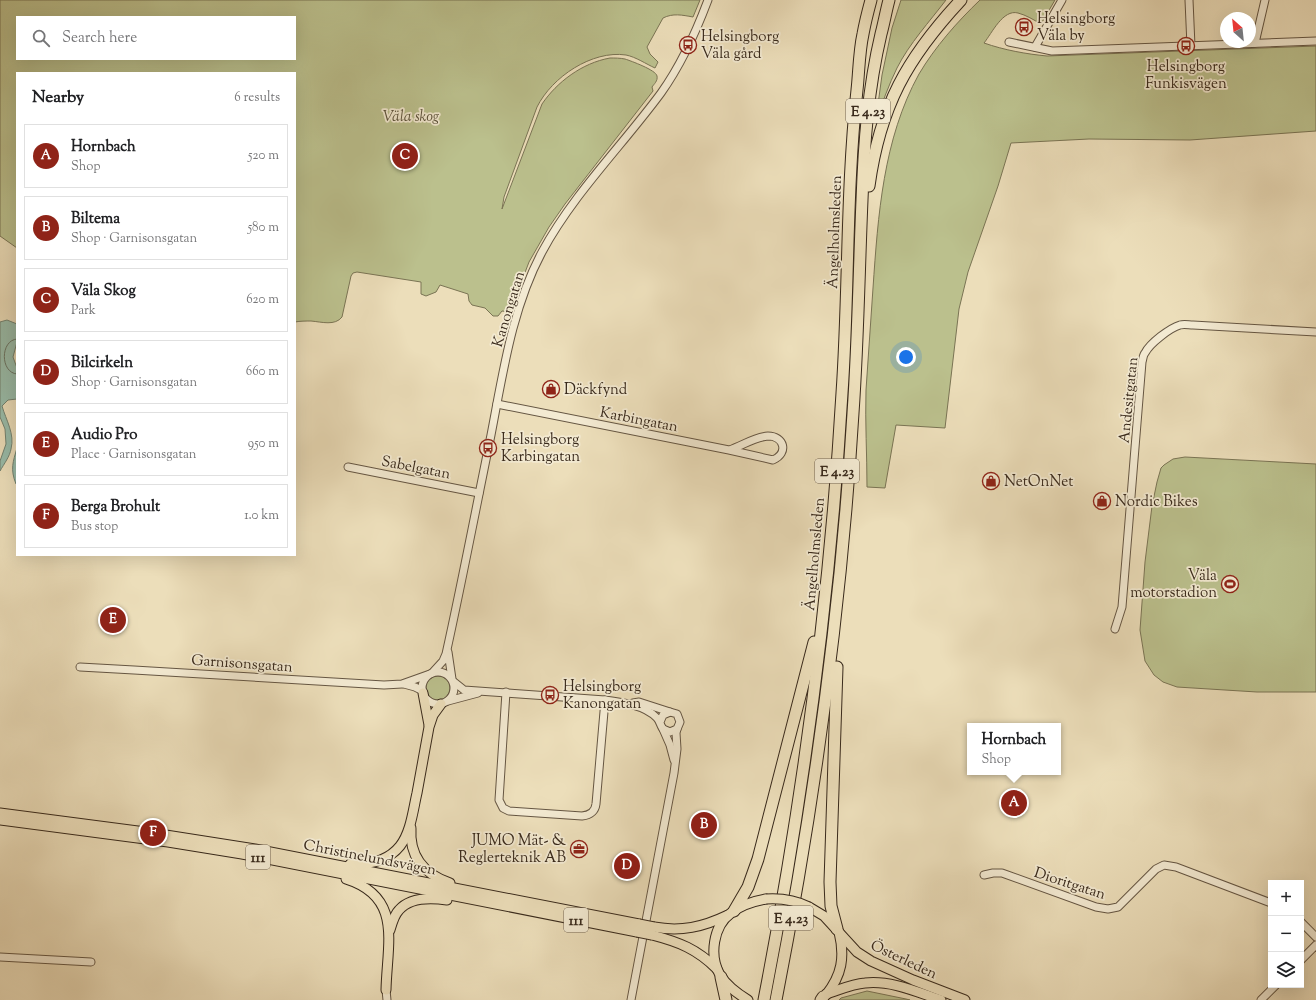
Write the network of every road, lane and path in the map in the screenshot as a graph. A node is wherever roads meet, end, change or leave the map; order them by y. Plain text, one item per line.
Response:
1 (708, 0) edge
2 (871, 0) edge
3 (877, 0) edge
4 (889, 0) edge
5 (961, 0) edge
6 (1062, 0) edge
7 (1189, 0) edge
8 (1265, 0) edge
9 (1256, 35) edge
10 (1316, 41) edge
11 (1010, 42) dead end
12 (1256, 43) edge
13 (1220, 45) edge
14 (1191, 46) junction
15 (1035, 47) junction
16 (860, 60) junction
17 (861, 224) junction
18 (1316, 332) edge
19 (497, 404) junction
20 (729, 450) junction
21 (348, 467) dead end
22 (479, 493) junction
23 (840, 574) junction
24 (825, 599) junction
25 (1116, 629) dead end
26 (447, 650) junction
27 (80, 667) dead end
28 (431, 673) junction
29 (453, 681) junction
30 (402, 684) junction
31 (490, 691) junction
32 (423, 692) junction
33 (506, 692) junction
34 (605, 700) junction
35 (443, 703) junction
36 (625, 703) junction
37 (670, 712) junction
38 (661, 726) junction
39 (429, 727) junction
40 (677, 729) junction
41 (674, 762) junction
42 (0, 813) edge
43 (412, 817) junction
44 (0, 820) edge
45 (283, 855) junction
46 (307, 866) junction
47 (984, 875) dead end
48 (492, 895) junction
49 (1268, 902) edge
50 (514, 908) junction
51 (732, 912) junction
52 (1304, 925) edge
53 (638, 928) junction
54 (653, 931) junction
55 (838, 931) junction
56 (389, 935) junction
57 (1316, 937) edge
58 (1316, 945) edge
59 (0, 957) edge
60 (1304, 957) edge
61 (91, 962) dead end
62 (720, 974) junction
63 (1273, 988) edge
64 (386, 990) joint
65 (822, 998) edge
66 (387, 1000) edge
67 (631, 1000) edge
68 (726, 1000) edge
69 (748, 1000) edge
70 (764, 1000) edge
71 (776, 1000) edge
72 (941, 1000) edge
73 (965, 1000) edge
74 (1261, 1000) edge

1 - 19 street, Kanongatan
2 - 16 highway
3 - 16 highway, E 4.23
4 - 17 highway, E 4.23
5 - 17 highway
6 - 15 street
7 - 14 street
8 - 9 street
10 - 12 street
11 - 15 street
13 - 14 street
14 - 15 street
16 - 24 highway, Ängelholmsleden / E 4.23
17 - 23 highway, Ängelholmsleden / E 4.23
18 - 25 street, Andesitgatan
19 - 20 street, Karbingatan
19 - 22 street, Kanongatan
20 - 20 street, Karbingatan
21 - 22 street, Sabelgatan
22 - 26 street, Kanongatan
23 - 55 highway
23 - 71 highway, Ängelholmsleden / E 4.23
24 - 51 highway
24 - 70 highway, Ängelholmsleden / E 4.23
26 - 28 street, Kanongatan
26 - 29 street, Kanongatan
27 - 30 street, Garnisonsgatan
28 - 29 street
28 - 30 street, Garnisonsgatan
28 - 32 street
29 - 31 street
29 - 35 street
30 - 32 street, Garnisonsgatan
31 - 33 street
31 - 35 street
32 - 35 street
32 - 39 main road
33 - 34 street
33 - 34 street
34 - 36 street
35 - 39 main road
36 - 37 street
36 - 38 street
37 - 38 street
37 - 40 street
38 - 40 street
38 - 41 street
39 - 43 main road
40 - 41 street
41 - 67 street
42 - 45 main road, Christinelundsvägen / 111
43 - 45 main road
43 - 48 main road
44 - 46 main road, Christinelundsvägen / 111
45 - 48 main road, Christinelundsvägen / 111
46 - 50 main road, Christinelundsvägen / 111
46 - 56 main road
47 - 49 street, Dioritgatan
48 - 53 main road, Christinelundsvägen / 111
50 - 53 main road, Christinelundsvägen / 111
50 - 56 main road
51 - 54 main road, Christinelundsvägen / 111
51 - 55 main road, 111, bridge
51 - 62 main road
52 - 57 street
53 - 54 main road, Christinelundsvägen / 111, bridge
54 - 62 main road, Christinelundsvägen / 111
55 - 65 main road
55 - 73 main road, Österleden / 111
56 - 64 main road
58 - 60 street
59 - 61 street
62 - 68 highway
62 - 69 main road, 111
63 - 74 street
64 - 66 street
65 - 72 main road, Österleden

